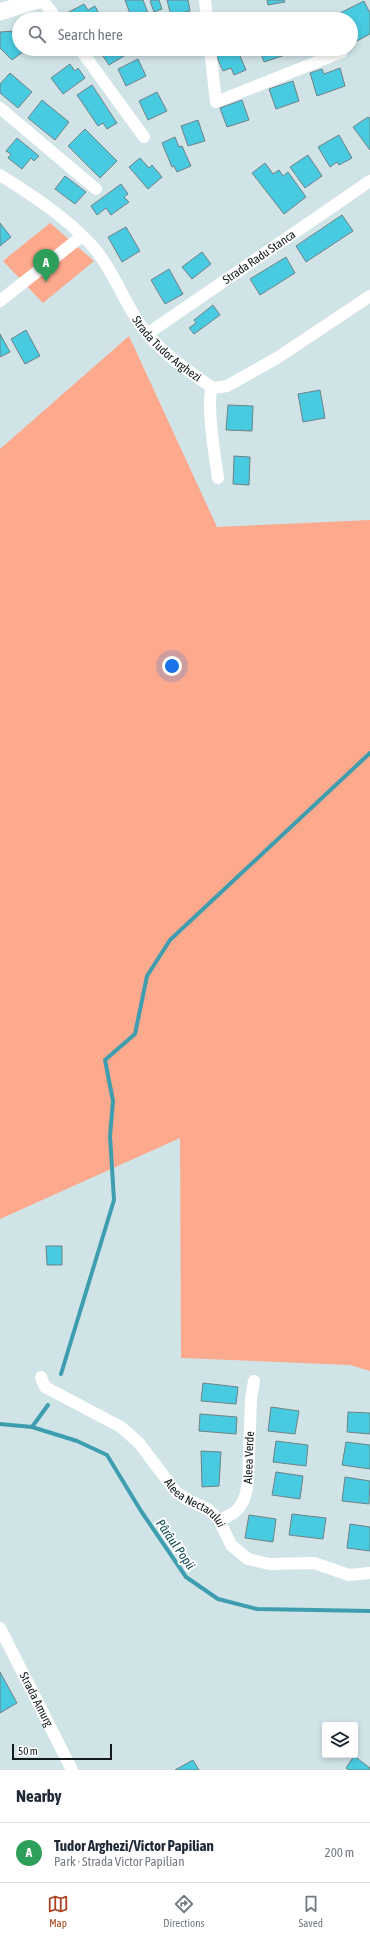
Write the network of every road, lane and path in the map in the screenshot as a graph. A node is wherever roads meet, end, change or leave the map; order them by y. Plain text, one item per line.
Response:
1 (41, 0) edge
2 (205, 0) edge
3 (0, 12) edge
4 (51, 12) edge
5 (206, 12) edge
6 (85, 56) edge
7 (211, 56) edge
8 (332, 56) edge
9 (0, 108) edge
10 (144, 137) dead end
11 (0, 175) edge
12 (370, 181) edge
13 (96, 189) dead end
14 (82, 236) junction
15 (370, 296) edge
16 (0, 301) edge
17 (147, 334) junction
18 (212, 387) junction
19 (218, 478) dead end
20 (41, 1377) dead end
21 (254, 1382) dead end
22 (219, 1520) junction
23 (370, 1573) edge
24 (0, 1628) edge
25 (72, 1770) edge

1 - 3 street
1 - 4 street
2 - 5 street
6 - 10 street
7 - 8 street
9 - 13 street
11 - 14 street, Strada Tudor Arghezi
12 - 17 street, Strada Radu Stanca
14 - 16 street
14 - 17 street, Strada Tudor Arghezi
15 - 18 street, Strada Tudor Arghezi
17 - 18 street, Strada Tudor Arghezi
18 - 19 street
20 - 22 street, Aleea Nectarului
21 - 22 street, Aleea Verde
22 - 23 street, Aleea Nectarului
24 - 25 street, Strada Amurg

